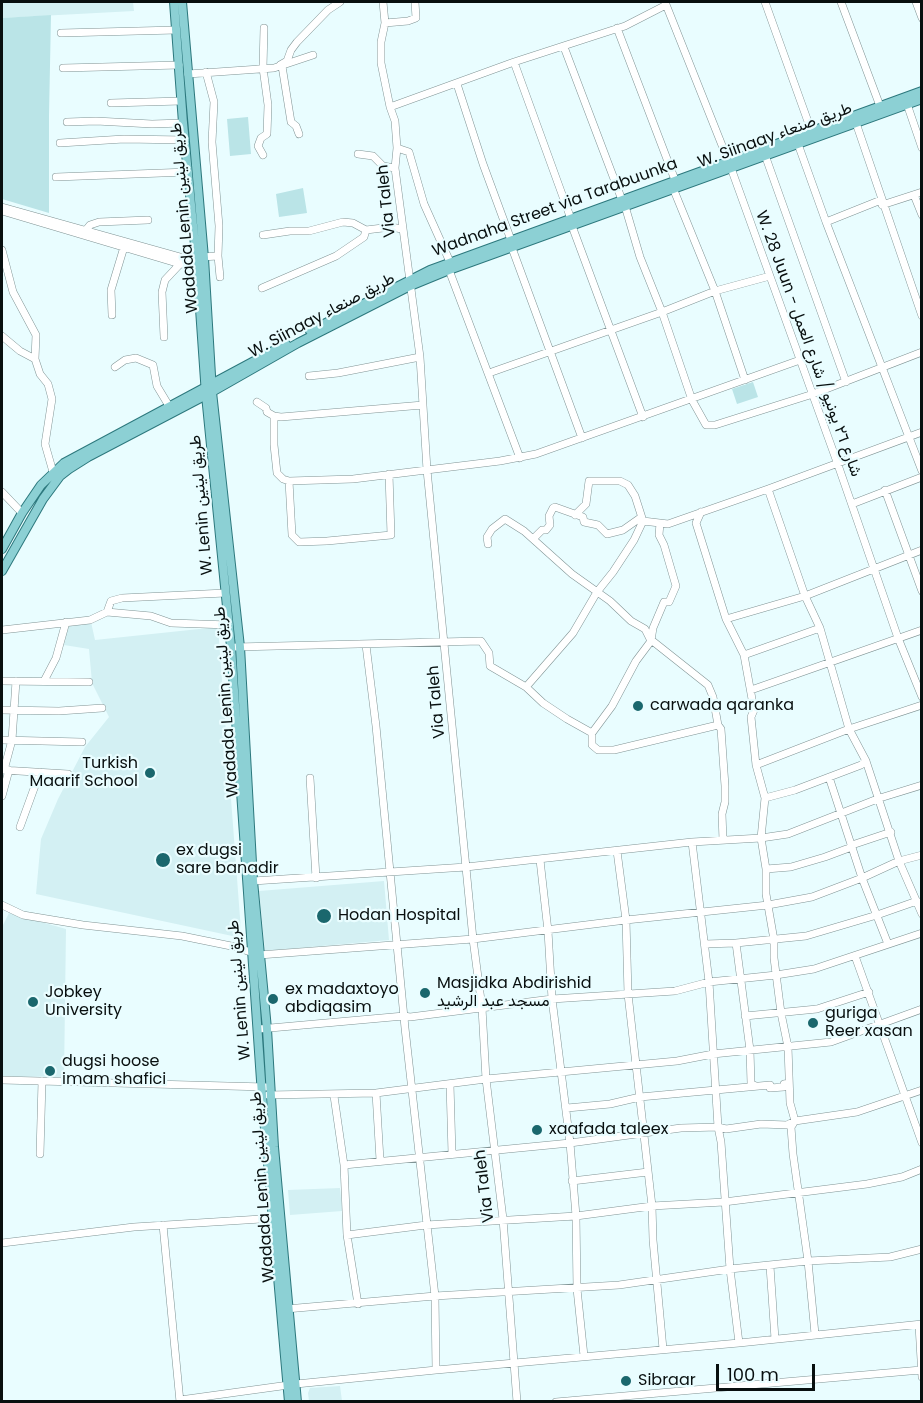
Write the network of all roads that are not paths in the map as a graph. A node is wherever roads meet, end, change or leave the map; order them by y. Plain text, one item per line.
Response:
1 (174, 2) edge
2 (182, 2) edge
3 (340, 2) edge
4 (383, 2) edge
5 (415, 2) edge
6 (765, 2) edge
7 (841, 2) edge
8 (916, 2) edge
9 (666, 3) edge
10 (921, 18) edge
11 (385, 23) junction
12 (264, 28) dead end
13 (617, 28) junction
14 (176, 30) junction
15 (61, 33) dead end
16 (564, 47) junction
17 (313, 55) dead end
18 (514, 62) junction
19 (179, 65) junction
20 (280, 65) junction
21 (63, 68) dead end
22 (263, 68) junction
23 (206, 72) junction
24 (188, 74) junction
25 (457, 84) junction
26 (921, 91) edge
27 (921, 99) edge
28 (181, 101) junction
29 (111, 103) dead end
30 (907, 104) junction
31 (880, 106) junction
32 (390, 107) junction
33 (68, 122) dead end
34 (183, 123) junction
35 (855, 123) junction
36 (811, 130) junction
37 (299, 134) dead end
38 (185, 140) junction
39 (60, 143) dead end
40 (798, 144) junction
41 (397, 148) junction
42 (921, 148) edge
43 (358, 154) dead end
44 (263, 155) dead end
45 (765, 155) junction
46 (729, 165) junction
47 (395, 168) junction
48 (188, 172) junction
49 (56, 177) dead end
50 (674, 184) junction
51 (918, 193) edge
52 (881, 202) junction
53 (623, 203) junction
54 (2, 207) edge
55 (2, 211) edge
56 (921, 215) edge
57 (148, 220) dead end
58 (572, 222) junction
59 (826, 222) junction
60 (402, 229) junction
61 (86, 230) junction
62 (366, 230) junction
63 (263, 235) dead end
64 (512, 244) junction
65 (124, 247) junction
66 (2, 250) edge
67 (218, 256) junction
68 (201, 262) junction
69 (180, 264) junction
70 (450, 266) junction
71 (770, 276) junction
72 (220, 277) dead end
73 (410, 282) junction
74 (262, 288) dead end
75 (715, 291) junction
76 (662, 312) junction
77 (112, 315) dead end
78 (921, 316) edge
79 (611, 330) junction
80 (2, 336) edge
81 (164, 337) dead end
82 (550, 351) junction
83 (921, 352) edge
84 (420, 357) junction
85 (35, 359) junction
86 (800, 360) junction
87 (114, 367) dead end
88 (881, 367) junction
89 (489, 373) junction
90 (309, 376) dead end
91 (745, 380) junction
92 (846, 382) junction
93 (209, 389) junction
94 (813, 394) junction
95 (692, 400) junction
96 (257, 402) dead end
97 (423, 405) junction
98 (169, 406) junction
99 (274, 416) junction
100 (643, 417) junction
101 (921, 432) edge
102 (910, 436) junction
103 (582, 438) junction
104 (520, 458) junction
105 (837, 462) junction
106 (427, 470) junction
107 (921, 471) edge
108 (53, 472) junction
109 (218, 474) junction
110 (389, 474) junction
111 (921, 477) edge
112 (289, 481) junction
113 (768, 489) junction
114 (885, 490) junction
115 (2, 492) edge
116 (852, 504) junction
117 (700, 512) junction
118 (21, 513) junction
119 (575, 515) junction
120 (642, 520) junction
121 (660, 523) junction
122 (533, 539) junction
123 (488, 544) dead end
124 (2, 549) edge
125 (921, 550) edge
126 (909, 555) junction
127 (873, 569) junction
128 (2, 570) edge
129 (921, 590) edge
130 (597, 592) junction
131 (225, 593) junction
132 (805, 596) junction
133 (107, 612) junction
134 (726, 619) junction
135 (66, 622) junction
136 (229, 625) junction
137 (820, 628) junction
138 (2, 630) edge
139 (921, 630) edge
140 (898, 638) junction
141 (650, 639) junction
142 (445, 642) junction
143 (366, 645) junction
144 (235, 647) junction
145 (744, 655) junction
146 (830, 661) junction
147 (2, 681) edge
148 (16, 681) junction
149 (44, 681) junction
150 (90, 682) dead end
151 (526, 687) junction
152 (751, 690) junction
153 (921, 696) edge
154 (921, 705) edge
155 (102, 708) dead end
156 (2, 710) edge
157 (13, 710) junction
158 (718, 725) junction
159 (849, 729) junction
160 (592, 733) junction
161 (2, 740) edge
162 (12, 740) junction
163 (82, 742) dead end
164 (866, 761) junction
165 (756, 765) junction
166 (5, 770) edge
167 (40, 772) junction
168 (68, 774) dead end
169 (828, 777) junction
170 (310, 778) dead end
171 (921, 785) edge
172 (2, 796) edge
173 (765, 798) junction
174 (880, 798) junction
175 (841, 812) junction
176 (20, 826) dead end
177 (891, 832) junction
178 (761, 838) junction
179 (723, 840) junction
180 (692, 842) junction
181 (852, 844) junction
182 (618, 851) junction
183 (921, 855) edge
184 (540, 860) junction
185 (899, 861) junction
186 (466, 867) junction
187 (766, 870) junction
188 (390, 872) junction
189 (316, 878) junction
190 (862, 878) junction
191 (254, 881) junction
192 (917, 900) junction
193 (2, 905) edge
194 (768, 905) junction
195 (702, 913) junction
196 (921, 914) edge
197 (877, 915) junction
198 (626, 920) junction
199 (548, 931) junction
200 (921, 933) edge
201 (473, 939) junction
202 (774, 940) junction
203 (705, 944) junction
204 (736, 944) junction
205 (888, 944) junction
206 (397, 946) junction
207 (256, 954) junction
208 (855, 956) junction
209 (776, 975) junction
210 (741, 978) junction
211 (709, 982) junction
212 (869, 992) junction
213 (628, 994) junction
214 (552, 999) junction
215 (482, 1008) junction
216 (921, 1009) edge
217 (781, 1012) junction
218 (404, 1016) junction
219 (745, 1016) junction
220 (880, 1024) junction
221 (263, 1029) junction
222 (788, 1047) junction
223 (750, 1050) junction
224 (713, 1054) junction
225 (635, 1065) junction
226 (561, 1072) junction
227 (486, 1079) junction
228 (2, 1080) edge
229 (42, 1082) junction
230 (789, 1083) junction
231 (450, 1084) junction
232 (756, 1086) junction
233 (413, 1090) junction
234 (921, 1090) edge
235 (266, 1091) junction
236 (715, 1091) junction
237 (376, 1093) junction
238 (334, 1095) junction
239 (904, 1096) junction
240 (640, 1097) junction
241 (567, 1108) junction
242 (795, 1121) junction
243 (718, 1127) junction
244 (644, 1132) junction
245 (570, 1143) junction
246 (921, 1143) edge
247 (495, 1151) junction
248 (40, 1154) dead end
249 (452, 1154) junction
250 (419, 1157) junction
251 (380, 1160) junction
252 (344, 1165) junction
253 (921, 1169) edge
254 (648, 1172) junction
255 (572, 1181) junction
256 (797, 1192) junction
257 (724, 1202) junction
258 (652, 1206) junction
259 (576, 1216) junction
260 (276, 1218) junction
261 (503, 1219) junction
262 (163, 1225) junction
263 (426, 1225) junction
264 (347, 1235) junction
265 (2, 1243) edge
266 (921, 1249) edge
267 (808, 1262) junction
268 (770, 1266) junction
269 (730, 1269) junction
270 (657, 1279) junction
271 (577, 1289) junction
272 (508, 1292) junction
273 (435, 1296) junction
274 (358, 1304) junction
275 (284, 1309) junction
276 (920, 1325) edge
277 (815, 1334) junction
278 (775, 1339) junction
279 (739, 1343) junction
280 (663, 1349) junction
281 (584, 1356) junction
282 (516, 1362) junction
283 (436, 1370) junction
284 (921, 1370) edge
285 (921, 1377) edge
286 (292, 1385) junction
287 (180, 1401) edge
288 (289, 1401) edge
289 (297, 1401) edge
290 (518, 1401) edge
291 (556, 1401) edge

1 - 14 main road
2 - 24 main road, Wadada Lenin طريق لينين
3 - 20 street
4 - 11 street, Via Taleh
5 - 11 street
6 - 36 street
7 - 31 street
8 - 10 street
9 - 13 street
9 - 46 street, W. 28 Juun - شارع ٢٦ يونيو / شارع العمل
11 - 32 street, Via Taleh
12 - 22 street
13 - 16 street
13 - 50 street
14 - 15 street
14 - 19 main road
16 - 18 street
16 - 53 street
17 - 20 street
18 - 25 street
18 - 58 street
19 - 21 street
19 - 28 main road
20 - 22 street
20 - 37 street
22 - 23 street
22 - 44 street
23 - 24 street
23 - 67 street
24 - 68 main road, Wadada Lenin طريق لينين
25 - 32 street
25 - 64 street
26 - 31 main road
27 - 30 main road, W. Siinaay طريق صنعاء
28 - 29 street
28 - 34 main road
30 - 35 main road, W. Siinaay طريق صنعاء
30 - 42 street
31 - 36 main road
32 - 41 street, Via Taleh
33 - 34 street
34 - 38 main road
35 - 40 main road, W. Siinaay طريق صنعاء
35 - 52 street
36 - 46 main road
38 - 39 street
38 - 48 main road
40 - 45 main road, W. Siinaay طريق صنعاء
40 - 59 street
41 - 47 street, Via Taleh
41 - 70 street
43 - 47 street
45 - 46 main road, W. Siinaay طريق صنعاء
45 - 92 street
46 - 50 main road, W. Siinaay طريق صنعاء
46 - 71 street, W. 28 Juun - شارع ٢٦ يونيو / شارع العمل
47 - 60 street, Via Taleh
48 - 49 street
48 - 68 main road
50 - 53 main road, W. Siinaay طريق صنعاء
50 - 75 street
51 - 52 street
51 - 56 street
52 - 59 street
52 - 78 street
53 - 58 main road, W. Siinaay طريق صنعاء
53 - 76 street
54 - 61 street
55 - 65 street
57 - 61 street
58 - 64 main road, W. Siinaay طريق صنعاء
58 - 79 street
59 - 88 street
60 - 62 street
60 - 73 street, Via Taleh
61 - 68 street
62 - 63 street
62 - 74 street
64 - 70 main road, W. Siinaay طريق صنعاء
64 - 82 street
65 - 69 street
65 - 77 street
66 - 85 street
67 - 68 street
67 - 72 street
68 - 69 street
68 - 93 main road
69 - 81 street
70 - 73 main road, W. Siinaay طريق صنعاء
70 - 89 street
71 - 75 street
71 - 86 street, W. 28 Juun - شارع ٢٦ يونيو / شارع العمل
73 - 84 street, Via Taleh
73 - 93 main road, W. Siinaay طريق صنعاء
75 - 76 street
75 - 91 street
76 - 79 street
76 - 95 street
79 - 82 street
79 - 100 street
80 - 85 street
82 - 89 street
82 - 103 street
83 - 88 street
84 - 90 street
84 - 97 street, Via Taleh
85 - 108 street
86 - 91 street
86 - 94 street, W. 28 Juun - شارع ٢٦ يونيو / شارع العمل
87 - 98 street
88 - 92 street
88 - 102 street
89 - 104 street
91 - 95 street
92 - 94 street
93 - 98 main road
93 - 109 main road, Wadada Lenin طريق لينين
93 - 128 main road
94 - 95 street
94 - 105 street, W. 28 Juun - شارع ٢٦ يونيو / شارع العمل
95 - 100 street
96 - 99 street
97 - 99 street
97 - 106 street, Via Taleh
98 - 108 main road
99 - 112 street
100 - 103 street
101 - 102 street
102 - 105 street
102 - 107 street
103 - 104 street
104 - 106 street
105 - 113 street
105 - 116 street, W. 28 Juun - شارع ٢٦ يونيو / شارع العمل
106 - 110 street
106 - 142 street, Via Taleh
108 - 118 main road
109 - 131 main road, W. Lenin طريق لينين
109 - 144 main road, Wadada Lenin طريق لينين
110 - 112 street
110 - 112 street
111 - 114 street
113 - 117 street
113 - 132 street
114 - 116 street
114 - 126 street
115 - 118 street
116 - 127 street, W. 28 Juun - شارع ٢٦ يونيو / شارع العمل
117 - 121 street
117 - 134 street
118 - 124 main road
119 - 120 street
119 - 120 street
119 - 122 street
120 - 121 street
120 - 130 street
121 - 141 street
122 - 123 street
122 - 130 street
125 - 126 street
126 - 127 street
126 - 129 street
127 - 132 street
127 - 140 street, W. 28 Juun - شارع ٢٦ يونيو / شارع العمل
130 - 141 street
130 - 151 street
131 - 133 street
131 - 136 main road, W. Lenin طريق لينين
132 - 134 street
132 - 137 street
133 - 135 street
133 - 136 street
134 - 145 street
135 - 138 street
135 - 149 street
136 - 144 main road, W. Lenin طريق لينين
137 - 145 street
137 - 146 street
139 - 140 street
140 - 146 street
140 - 153 street, W. 28 Juun - شارع ٢٦ يونيو / شارع العمل
141 - 158 street
141 - 160 street
142 - 143 street
142 - 151 street
142 - 186 street, Via Taleh
143 - 144 street
143 - 188 street
144 - 191 main road, Wadada Lenin طريق لينين
144 - 207 main road, W. Lenin طريق لينين
145 - 152 street
146 - 152 street
146 - 159 street
147 - 148 street
148 - 149 street
148 - 157 street
149 - 150 street
151 - 160 street
152 - 165 street
154 - 159 street
155 - 157 street
156 - 157 street
157 - 162 street
158 - 160 street
158 - 179 street
159 - 164 street
159 - 165 street
161 - 162 street
162 - 163 street
162 - 166 street
164 - 169 street
164 - 174 street
165 - 173 street
166 - 167 street
166 - 172 street
167 - 168 street
167 - 176 street
169 - 173 street
169 - 175 street
170 - 189 street
171 - 174 street
173 - 178 street
174 - 175 street
174 - 177 street
175 - 178 street
175 - 181 street
177 - 181 street
177 - 185 street
178 - 179 street
178 - 187 street
179 - 180 street
180 - 182 street
180 - 195 street
181 - 187 street
181 - 190 street
182 - 184 street
182 - 198 street
183 - 185 street
184 - 186 street
184 - 199 street
185 - 190 street
185 - 192 street
186 - 188 street
186 - 201 street, Via Taleh
187 - 194 street
188 - 189 street
188 - 206 street
189 - 191 street
190 - 194 street
190 - 197 street
191 - 207 main road, Wadada Lenin طريق لينين
192 - 196 street
192 - 197 street
193 - 207 street
194 - 195 street
194 - 202 street
195 - 198 street
195 - 203 street
197 - 202 street
197 - 205 street
198 - 199 street
198 - 213 street
199 - 201 street
199 - 214 street
200 - 205 street
201 - 206 street
201 - 215 street, Via Taleh
202 - 204 street
202 - 209 street
203 - 204 street
203 - 211 street
204 - 210 street
205 - 208 street
206 - 207 street
206 - 218 street
207 - 221 main road, Wadada Lenin طريق لينين
208 - 209 street
208 - 212 street
209 - 210 street
209 - 217 street
210 - 211 street
210 - 219 street
211 - 213 street
211 - 224 street
212 - 217 street
212 - 220 street
213 - 214 street
213 - 225 street
214 - 215 street
214 - 226 street
215 - 218 street
215 - 227 street, Via Taleh
216 - 220 street
217 - 219 street
217 - 222 street
218 - 221 street
218 - 233 street
219 - 223 street
220 - 222 street
220 - 239 street
221 - 235 main road, Wadada Lenin طريق لينين
222 - 223 street
222 - 230 street
223 - 224 street
223 - 232 street
224 - 225 street
224 - 236 street
225 - 226 street
225 - 240 street
226 - 227 street
226 - 241 street
227 - 231 street
227 - 247 street, Via Taleh
228 - 229 street
229 - 235 street
229 - 248 street
230 - 232 street
230 - 242 street
231 - 233 street
231 - 249 street
232 - 236 street
233 - 237 street
233 - 250 street
234 - 239 street
235 - 238 street
235 - 260 main road, Wadada Lenin طريق لينين
236 - 240 street
236 - 243 street
237 - 238 street
237 - 251 street
238 - 252 street
239 - 242 street
239 - 246 street
240 - 241 street
240 - 244 street
241 - 245 street
242 - 243 street
242 - 256 street
243 - 244 street
243 - 257 street
244 - 245 street
244 - 254 street
245 - 247 street
245 - 255 street
247 - 249 street
247 - 261 street, Via Taleh
249 - 250 street
250 - 251 street
250 - 263 street
251 - 252 street
252 - 264 street
253 - 256 street
254 - 255 street
254 - 258 street
255 - 259 street
256 - 257 street
256 - 267 street
257 - 258 street
257 - 269 street
258 - 259 street
258 - 270 street
259 - 261 street
259 - 271 street
260 - 262 street
260 - 275 main road, Wadada Lenin طريق لينين
261 - 263 street
261 - 272 street, Via Taleh
262 - 265 street
262 - 287 street
263 - 264 street
263 - 273 street
264 - 274 street
266 - 267 street
267 - 268 street
267 - 277 street
268 - 269 street
268 - 278 street
269 - 270 street
269 - 279 street
270 - 271 street
270 - 280 street
271 - 272 street
271 - 281 street
272 - 273 street
272 - 282 street, Via Taleh
273 - 274 street
273 - 283 street
274 - 275 street
275 - 286 main road, Wadada Lenin طريق لينين
276 - 277 street
276 - 284 street
277 - 278 street
278 - 279 street
279 - 280 street
280 - 281 street
281 - 282 street
282 - 283 street
282 - 290 street, Via Taleh
283 - 286 street
284 - 285 street
284 - 291 street
286 - 287 street
286 - 288 main road
286 - 289 main road, Wadada Lenin طريق لينين

